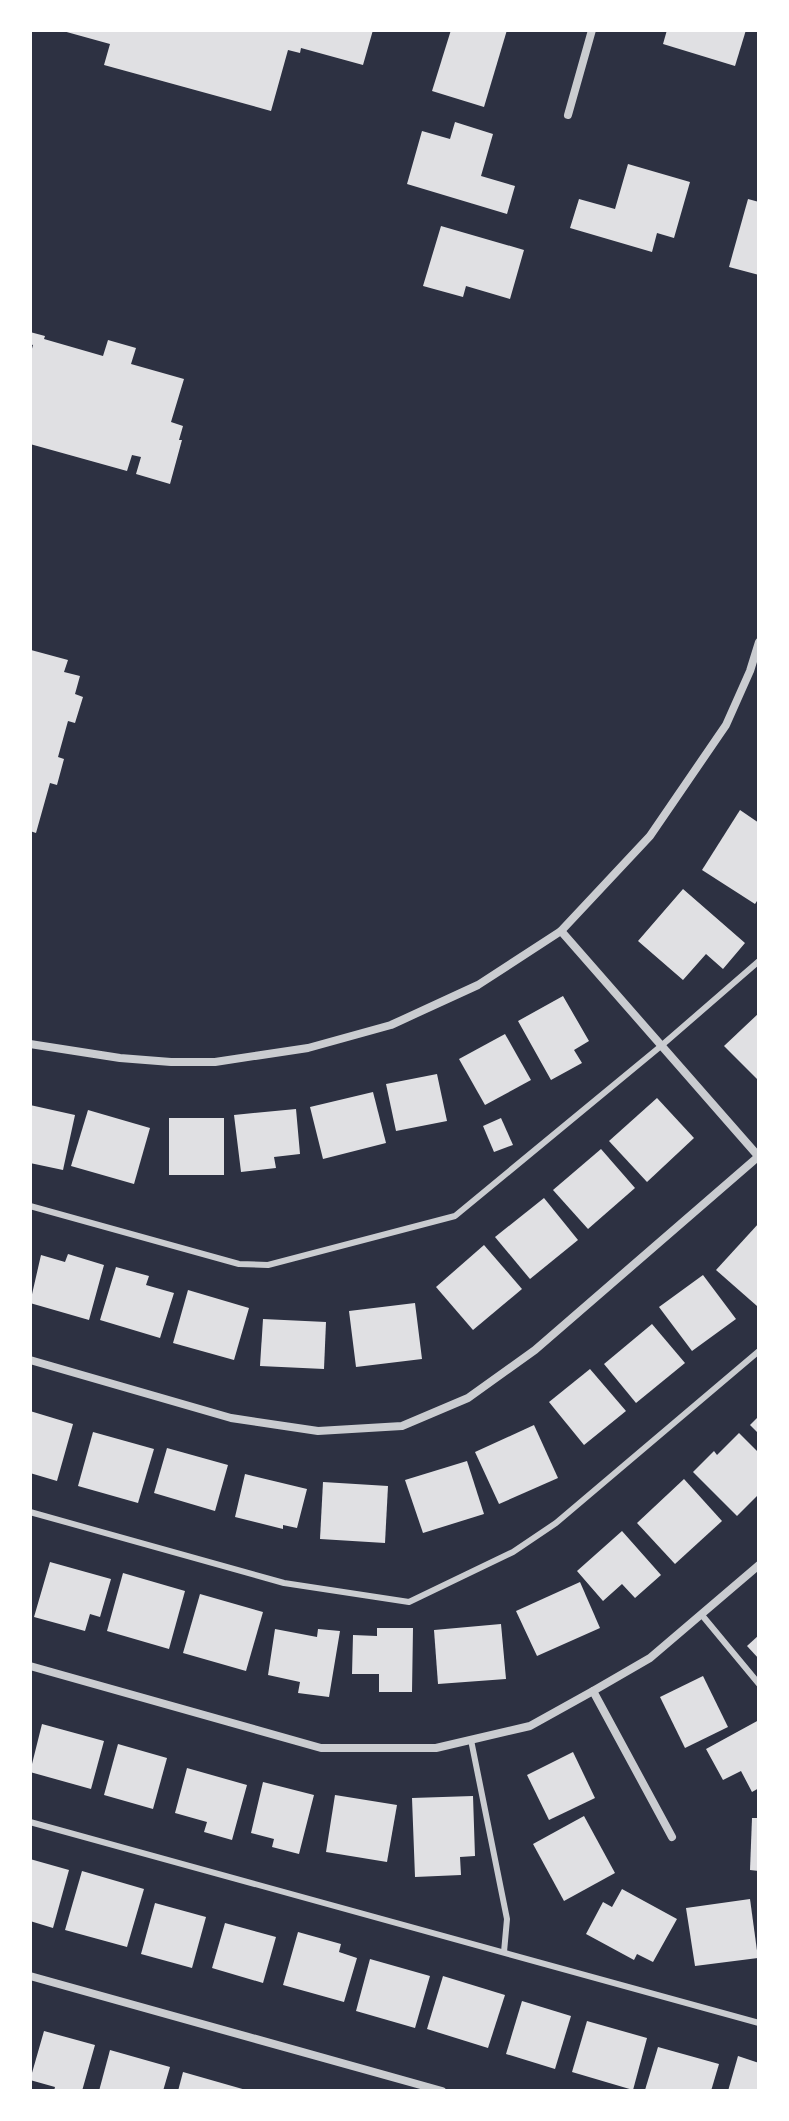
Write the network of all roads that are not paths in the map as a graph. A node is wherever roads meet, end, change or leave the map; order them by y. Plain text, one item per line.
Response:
1 (592, 30) edge
2 (568, 115) dead end
3 (759, 642) edge
4 (561, 931) junction
5 (759, 961) edge
6 (30, 1044) edge
7 (661, 1046) junction
8 (759, 1156) edge
9 (30, 1206) edge
10 (759, 1351) edge
11 (30, 1360) edge
12 (30, 1512) edge
13 (759, 1565) edge
14 (701, 1614) junction
15 (30, 1666) edge
16 (759, 1684) edge
17 (593, 1691) junction
18 (471, 1740) junction
19 (30, 1822) edge
20 (672, 1837) dead end
21 (504, 1952) junction
22 (30, 1976) edge
23 (759, 2023) edge
24 (442, 2091) edge

1 - 2 street
3 - 4 street
4 - 6 street
4 - 7 street
5 - 7 lane
7 - 8 street
7 - 9 lane
8 - 11 street
10 - 12 lane
13 - 14 street
14 - 16 lane
14 - 17 street
15 - 18 street
17 - 18 street
17 - 20 street
18 - 21 lane
19 - 21 lane
21 - 23 lane
22 - 24 street

